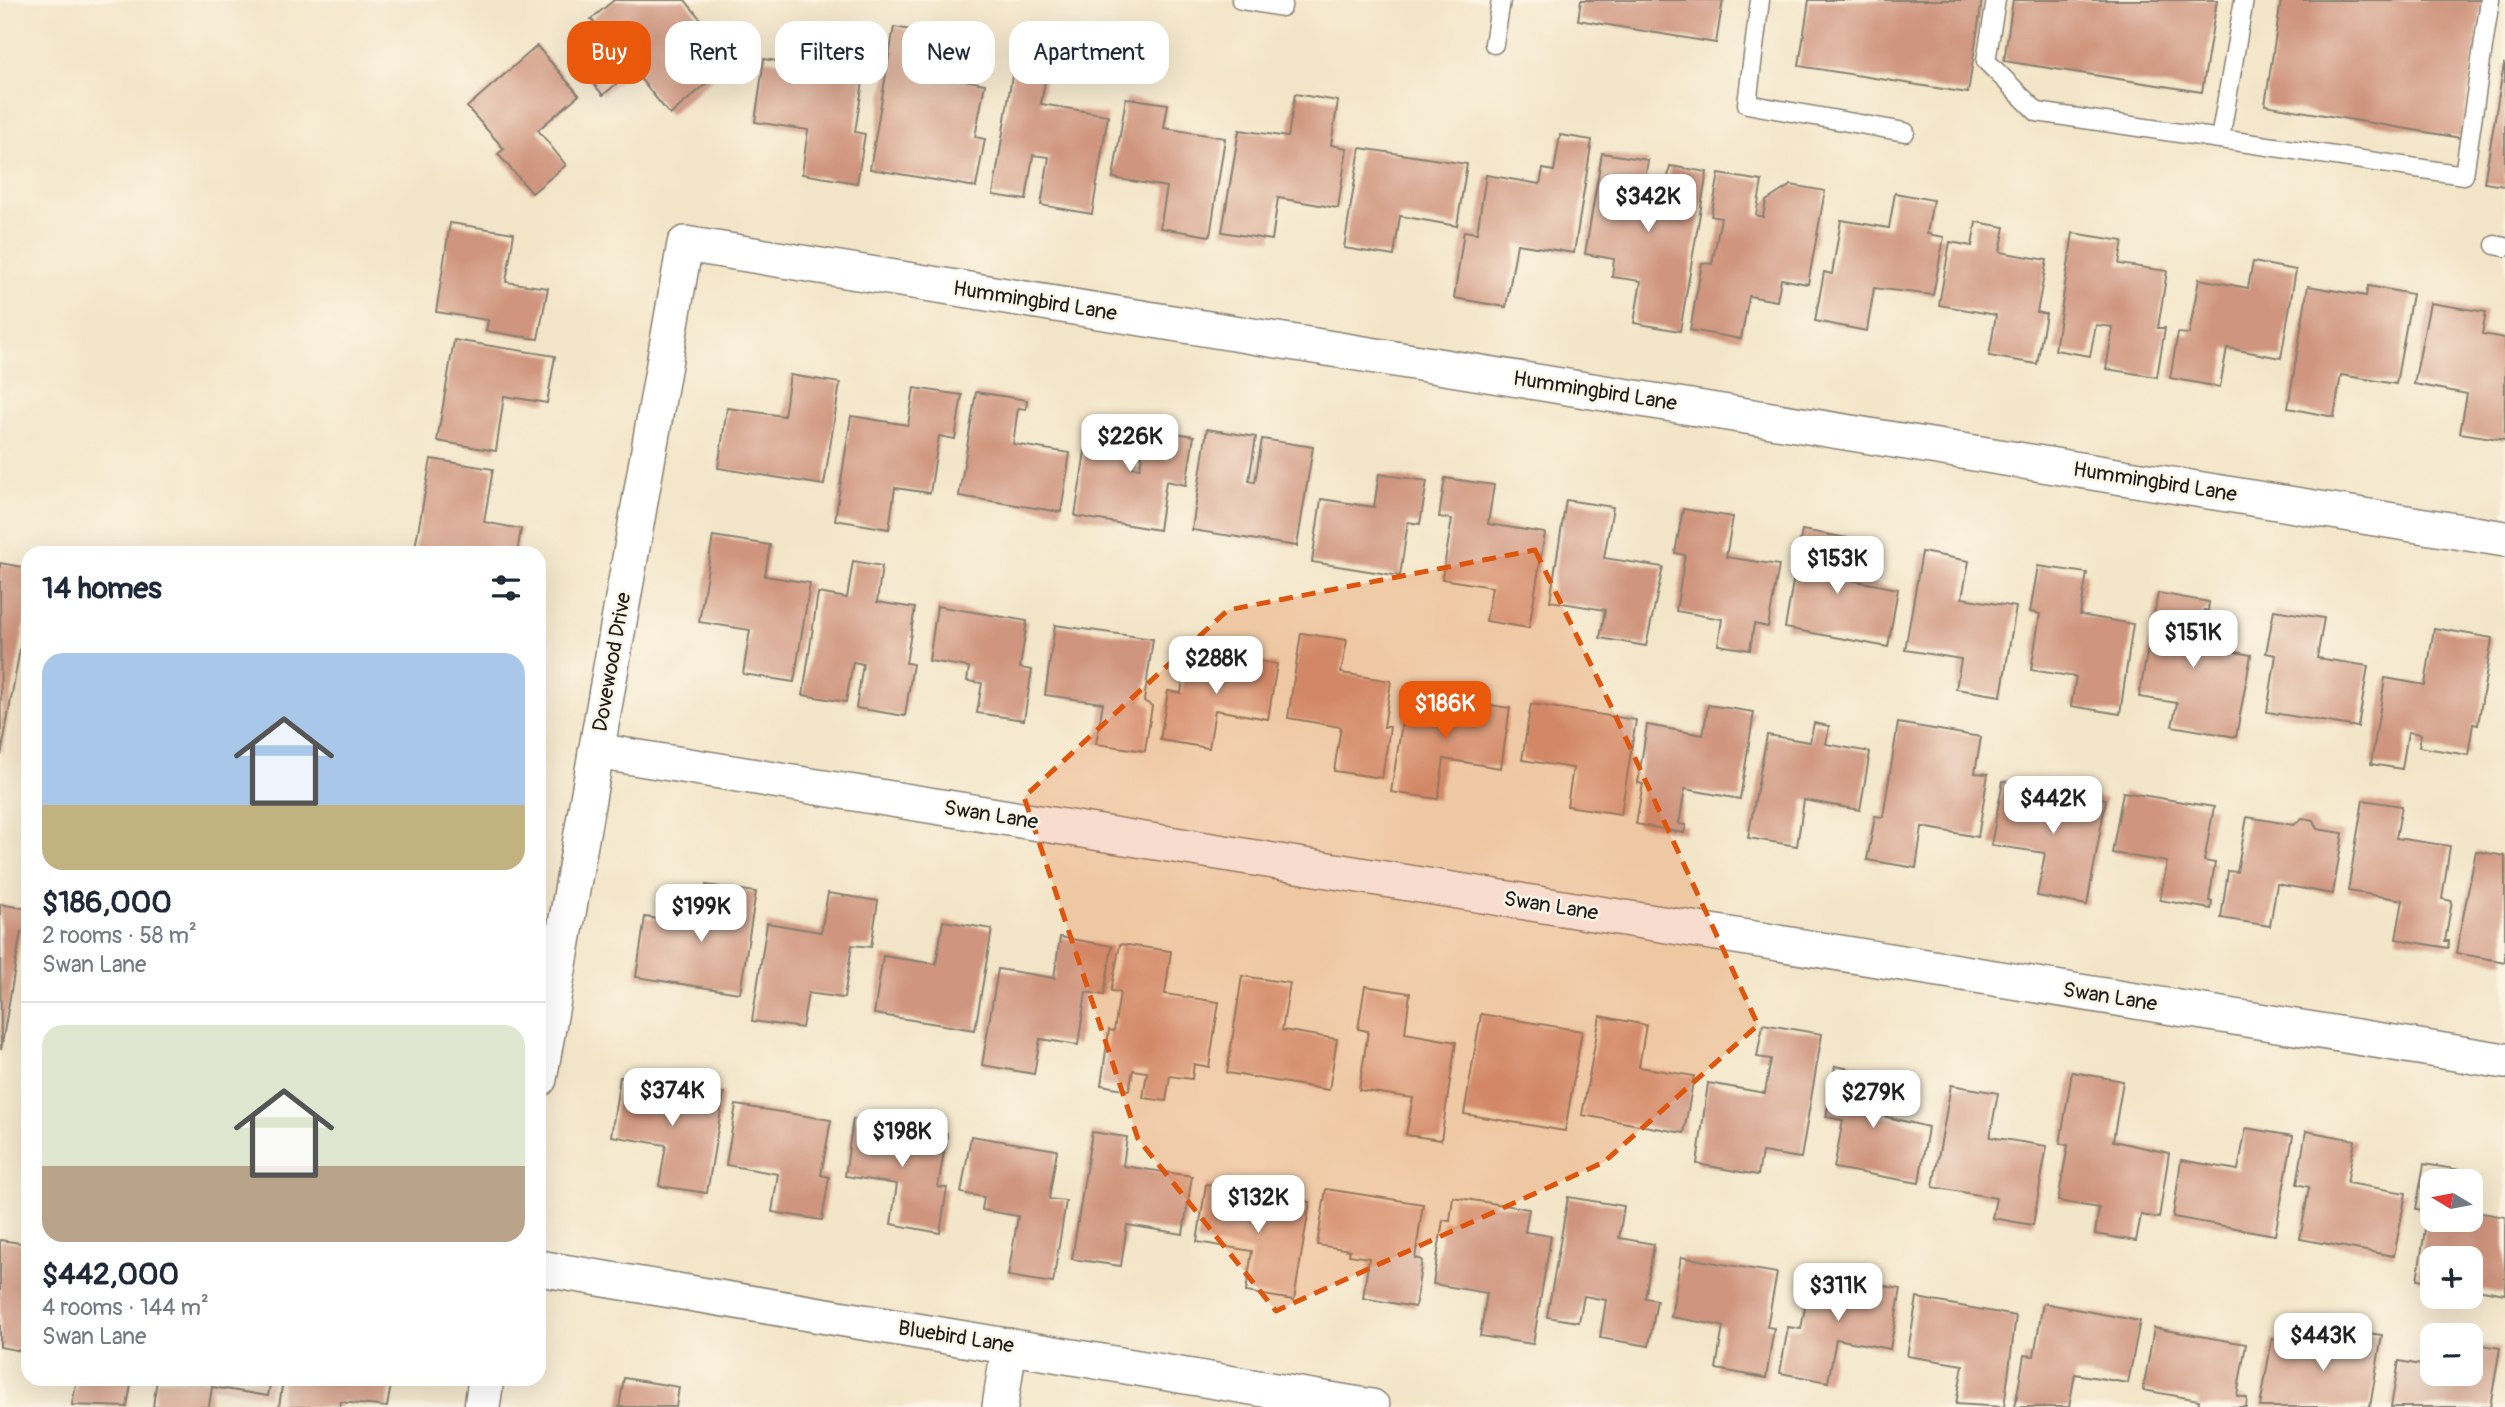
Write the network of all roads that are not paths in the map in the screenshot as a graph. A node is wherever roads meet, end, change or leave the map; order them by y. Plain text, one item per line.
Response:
1 (1241, 0) edge
2 (1283, 0) edge
3 (1501, 0) edge
4 (1760, 0) edge
5 (1996, 0) edge
6 (2244, 0) edge
7 (2490, 0) edge
8 (1494, 44) dead end
9 (1905, 132) dead end
10 (2220, 139) junction
11 (685, 244) joint
12 (2505, 539) edge
13 (596, 751) junction
14 (546, 1039) edge
15 (2505, 1061) edge
16 (546, 1269) edge
17 (1009, 1346) junction
18 (485, 1386) edge
19 (482, 1407) edge
20 (1000, 1407) edge
21 (1372, 1407) edge

1 - 2 lane
3 - 8 lane
4 - 9 lane
5 - 10 lane
6 - 10 lane
7 - 10 lane
11 - 12 street, Hummingbird Lane
11 - 13 street, Dovewood Drive
13 - 14 street, Dovewood Drive
13 - 15 street, Swan Lane
16 - 17 street, Bluebird Lane
17 - 20 street
17 - 21 street, Bluebird Lane
18 - 19 street

